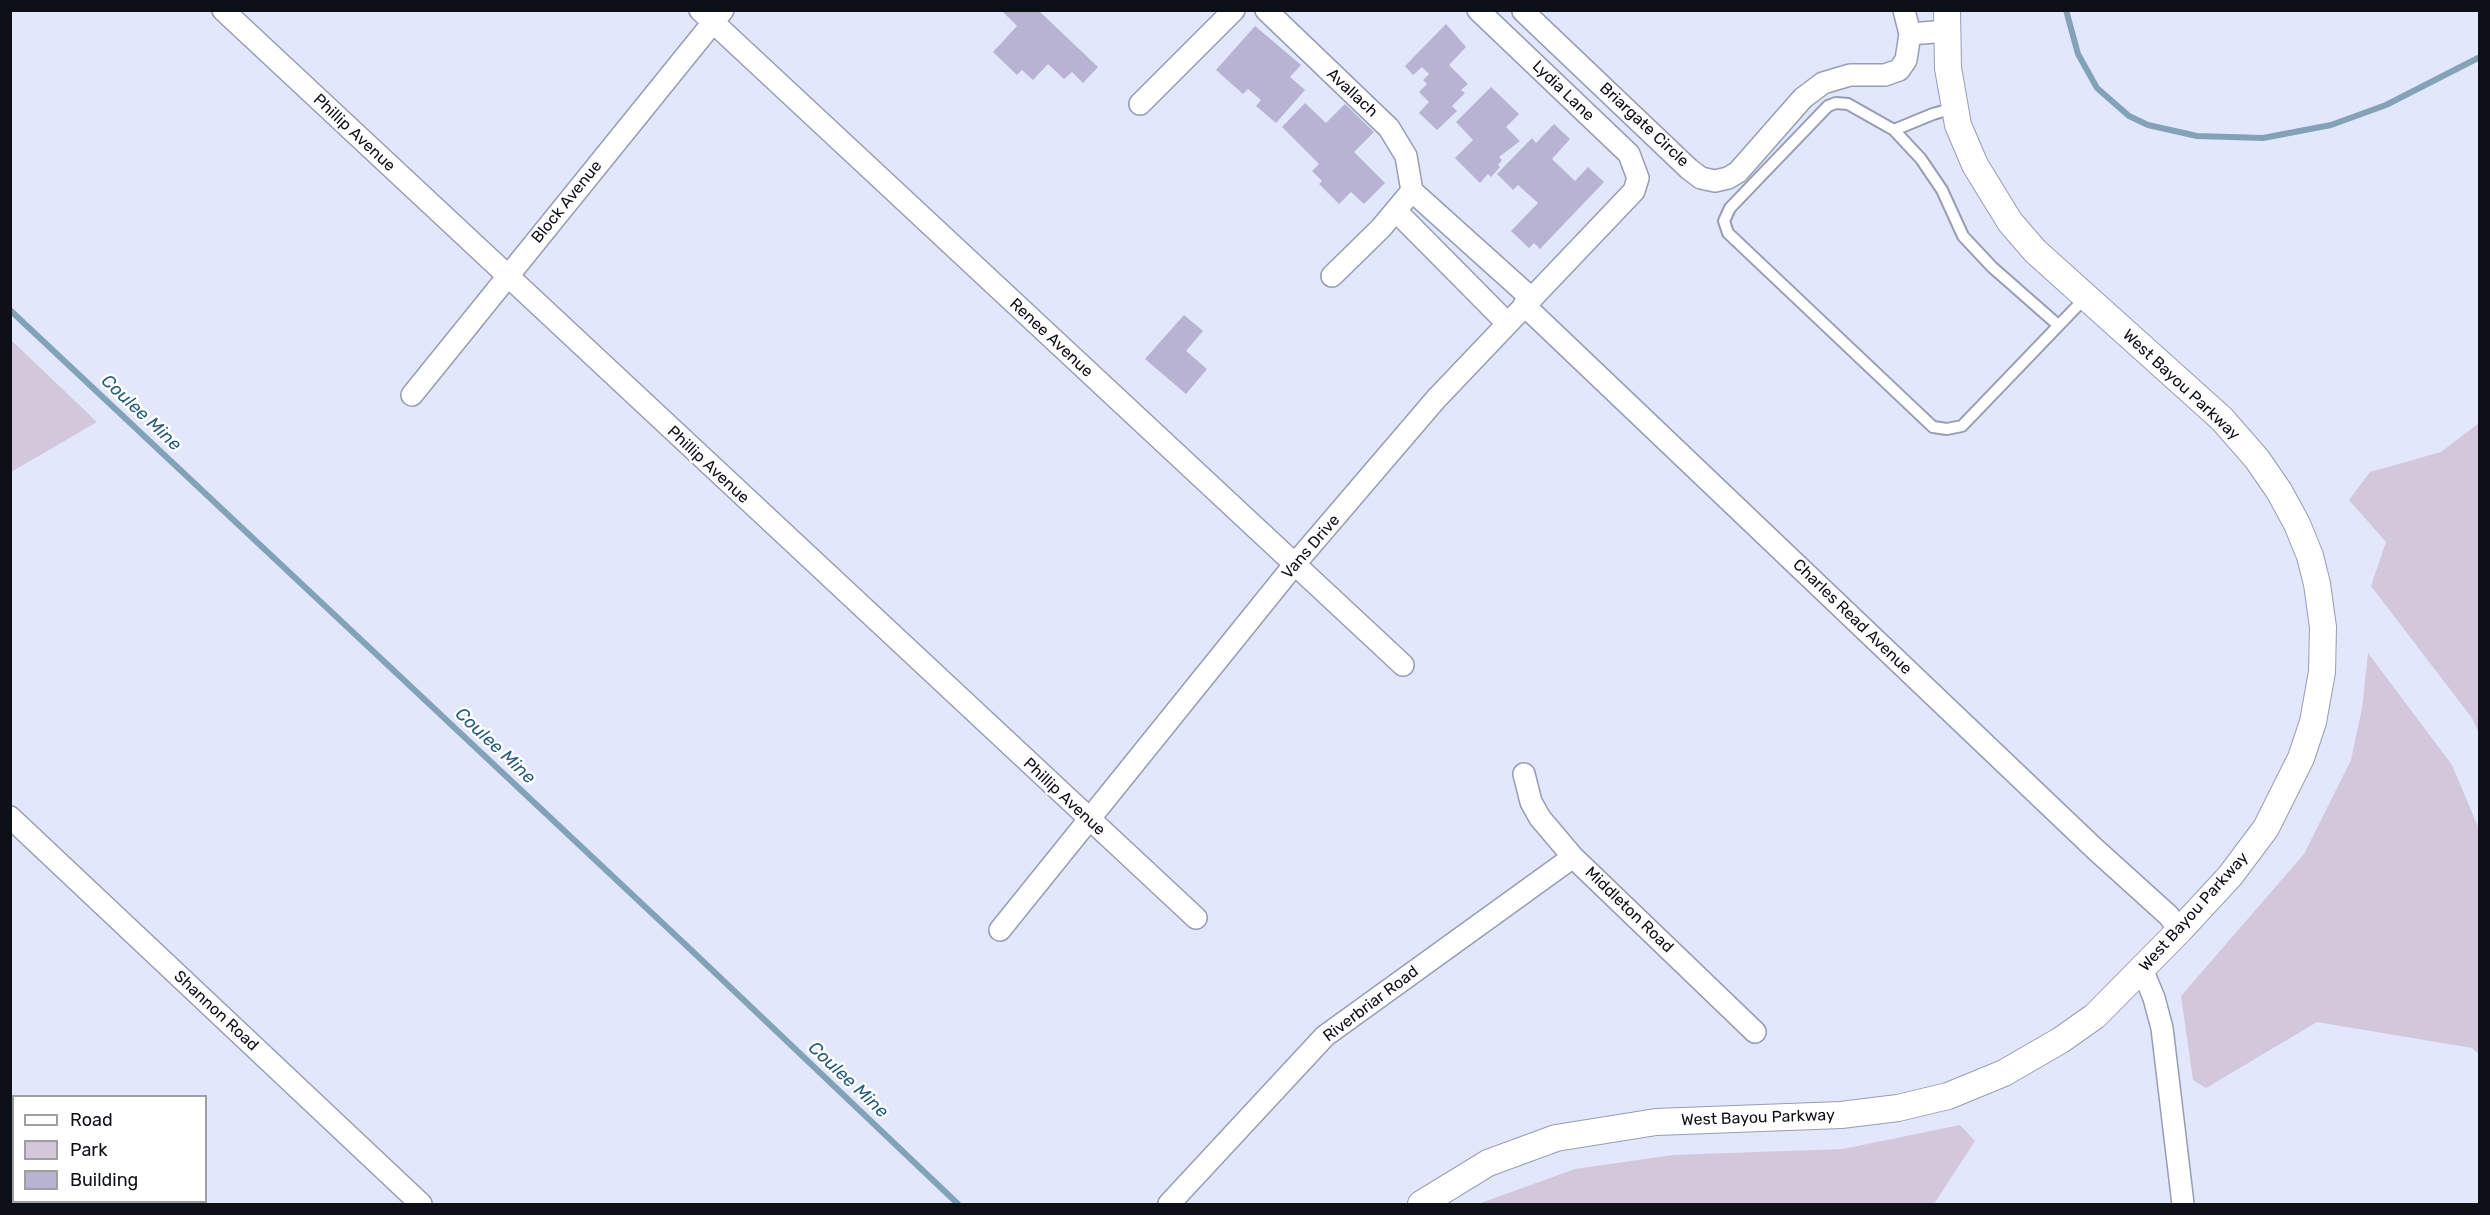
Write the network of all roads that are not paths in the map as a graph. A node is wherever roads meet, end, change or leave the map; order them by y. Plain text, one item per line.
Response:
1 (1234, 10) edge
2 (1266, 10) edge
3 (1478, 10) edge
4 (1904, 10) edge
5 (1523, 11) edge
6 (232, 14) edge
7 (712, 15) edge
8 (1947, 21) edge
9 (1501, 33) junction
10 (1910, 34) junction
11 (1140, 104) dead end
12 (1954, 108) junction
13 (1894, 130) junction
14 (1638, 178) joint
15 (1412, 191) junction
16 (1396, 212) junction
17 (1332, 276) dead end
18 (507, 277) junction
19 (2086, 297) junction
20 (1528, 301) junction
21 (1507, 323) junction
22 (2058, 325) junction
23 (412, 395) dead end
24 (1294, 565) junction
25 (1403, 665) dead end
26 (1524, 774) dead end
27 (10, 817) edge
28 (1090, 821) junction
29 (1573, 857) junction
30 (1196, 918) dead end
31 (1000, 930) dead end
32 (2180, 930) junction
33 (2142, 969) junction
34 (1755, 1032) dead end
35 (1180, 1201) edge
36 (421, 1204) edge
37 (1421, 1204) edge
38 (2183, 1204) edge

1 - 11 street
2 - 15 street, Avallach
3 - 9 street, Lydia Lane
4 - 10 street, Briargate Circle
5 - 9 street, Briargate Circle
5 - 10 street, Briargate Circle
6 - 18 street, Phillip Avenue
7 - 18 street, Block Avenue
7 - 24 street, Renee Avenue
8 - 10 street
8 - 12 street, West Bayou Parkway
9 - 14 street, Lydia Lane
12 - 13 lane
12 - 19 street, West Bayou Parkway
13 - 22 lane
13 - 22 lane
14 - 20 street, Vans Drive
15 - 16 street
15 - 20 street
16 - 17 street
16 - 21 street
18 - 23 street, Block Avenue
18 - 28 street, Phillip Avenue
19 - 22 lane
19 - 32 street, West Bayou Parkway
20 - 21 street, Vans Drive
20 - 32 street, Charles Read Avenue
21 - 24 street, Vans Drive
24 - 25 street, Renee Avenue
24 - 28 street, Vans Drive
26 - 29 street, Middleton Road
27 - 36 street, Shannon Road
28 - 30 street, Phillip Avenue
28 - 31 street, Vans Drive
29 - 34 street, Middleton Road
29 - 35 street, Riverbriar Road
32 - 33 street, West Bayou Parkway
33 - 37 street, West Bayou Parkway
33 - 38 street

